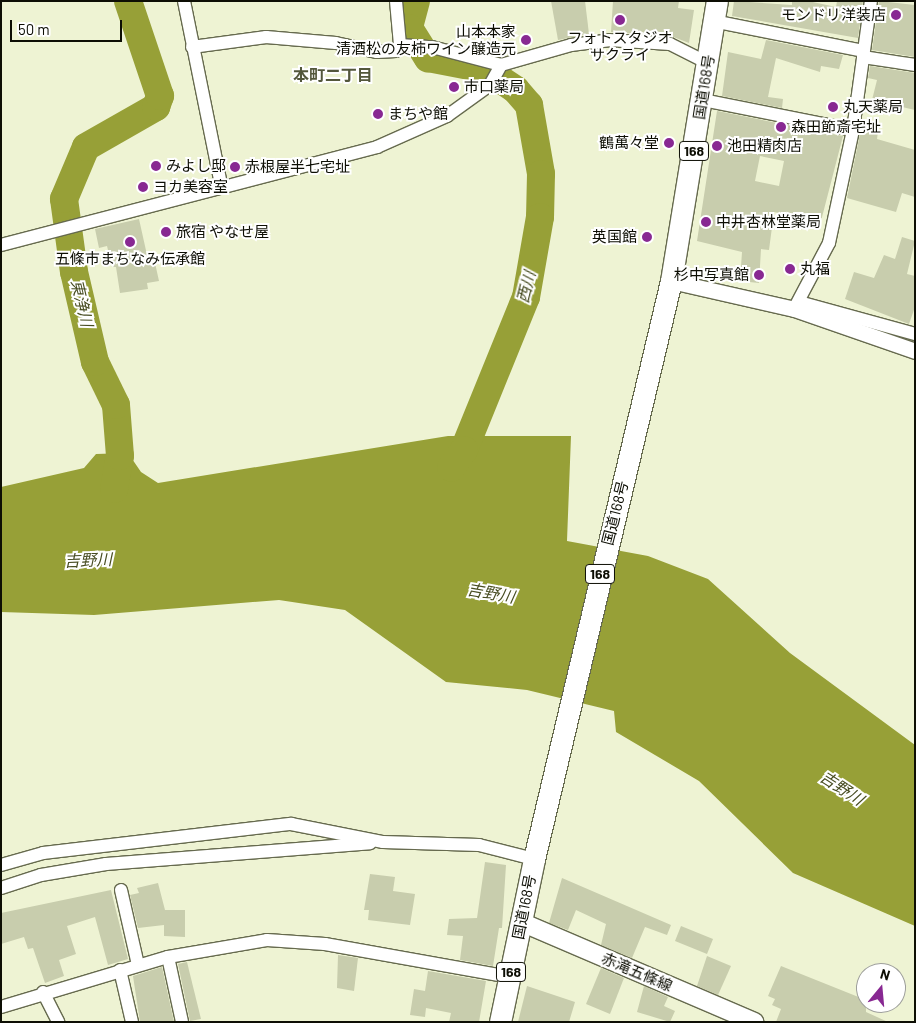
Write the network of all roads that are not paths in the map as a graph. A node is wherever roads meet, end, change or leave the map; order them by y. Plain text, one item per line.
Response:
1 (184, 1) edge
2 (396, 1) edge
3 (871, 1) edge
4 (715, 11) edge
5 (403, 45) junction
6 (192, 46) junction
7 (863, 54) junction
8 (708, 63) junction
9 (501, 64) junction
10 (915, 65) edge
11 (702, 100) junction
12 (853, 130) junction
13 (221, 186) junction
14 (1, 245) edge
15 (668, 291) junction
16 (796, 305) junction
17 (915, 334) edge
18 (915, 351) edge
19 (383, 842) junction
20 (535, 854) junction
21 (1, 865) edge
22 (1, 888) edge
23 (121, 890) dead end
24 (521, 922) junction
25 (168, 957) junction
26 (138, 965) junction
27 (120, 970) junction
28 (510, 977) junction
29 (43, 992) junction
30 (1, 1007) edge
31 (58, 1022) edge
32 (132, 1022) edge
33 (182, 1022) edge
34 (500, 1022) edge
35 (754, 1022) edge

1 - 6 street
2 - 5 street
3 - 7 street
4 - 7 street
4 - 8 highway, 国道168号 / 168
5 - 6 street
5 - 9 street
6 - 13 street
7 - 10 street
7 - 12 street
8 - 9 street
8 - 11 highway, 国道168号 / 168
9 - 13 street
11 - 12 street
11 - 15 highway, 国道168号 / 168
12 - 16 street
13 - 14 street
15 - 16 street
15 - 20 highway, 国道168号 / 168
16 - 17 street
16 - 18 street
19 - 20 street
19 - 21 street
19 - 22 street
20 - 24 highway, 国道168号 / 168
23 - 26 street
24 - 28 highway, 国道168号 / 168
24 - 35 main road, 赤滝五條線
25 - 26 street
25 - 28 street
25 - 33 street
26 - 27 street
27 - 29 street
27 - 32 street
28 - 34 highway, 国道168号 / 168
29 - 30 street
29 - 31 street

